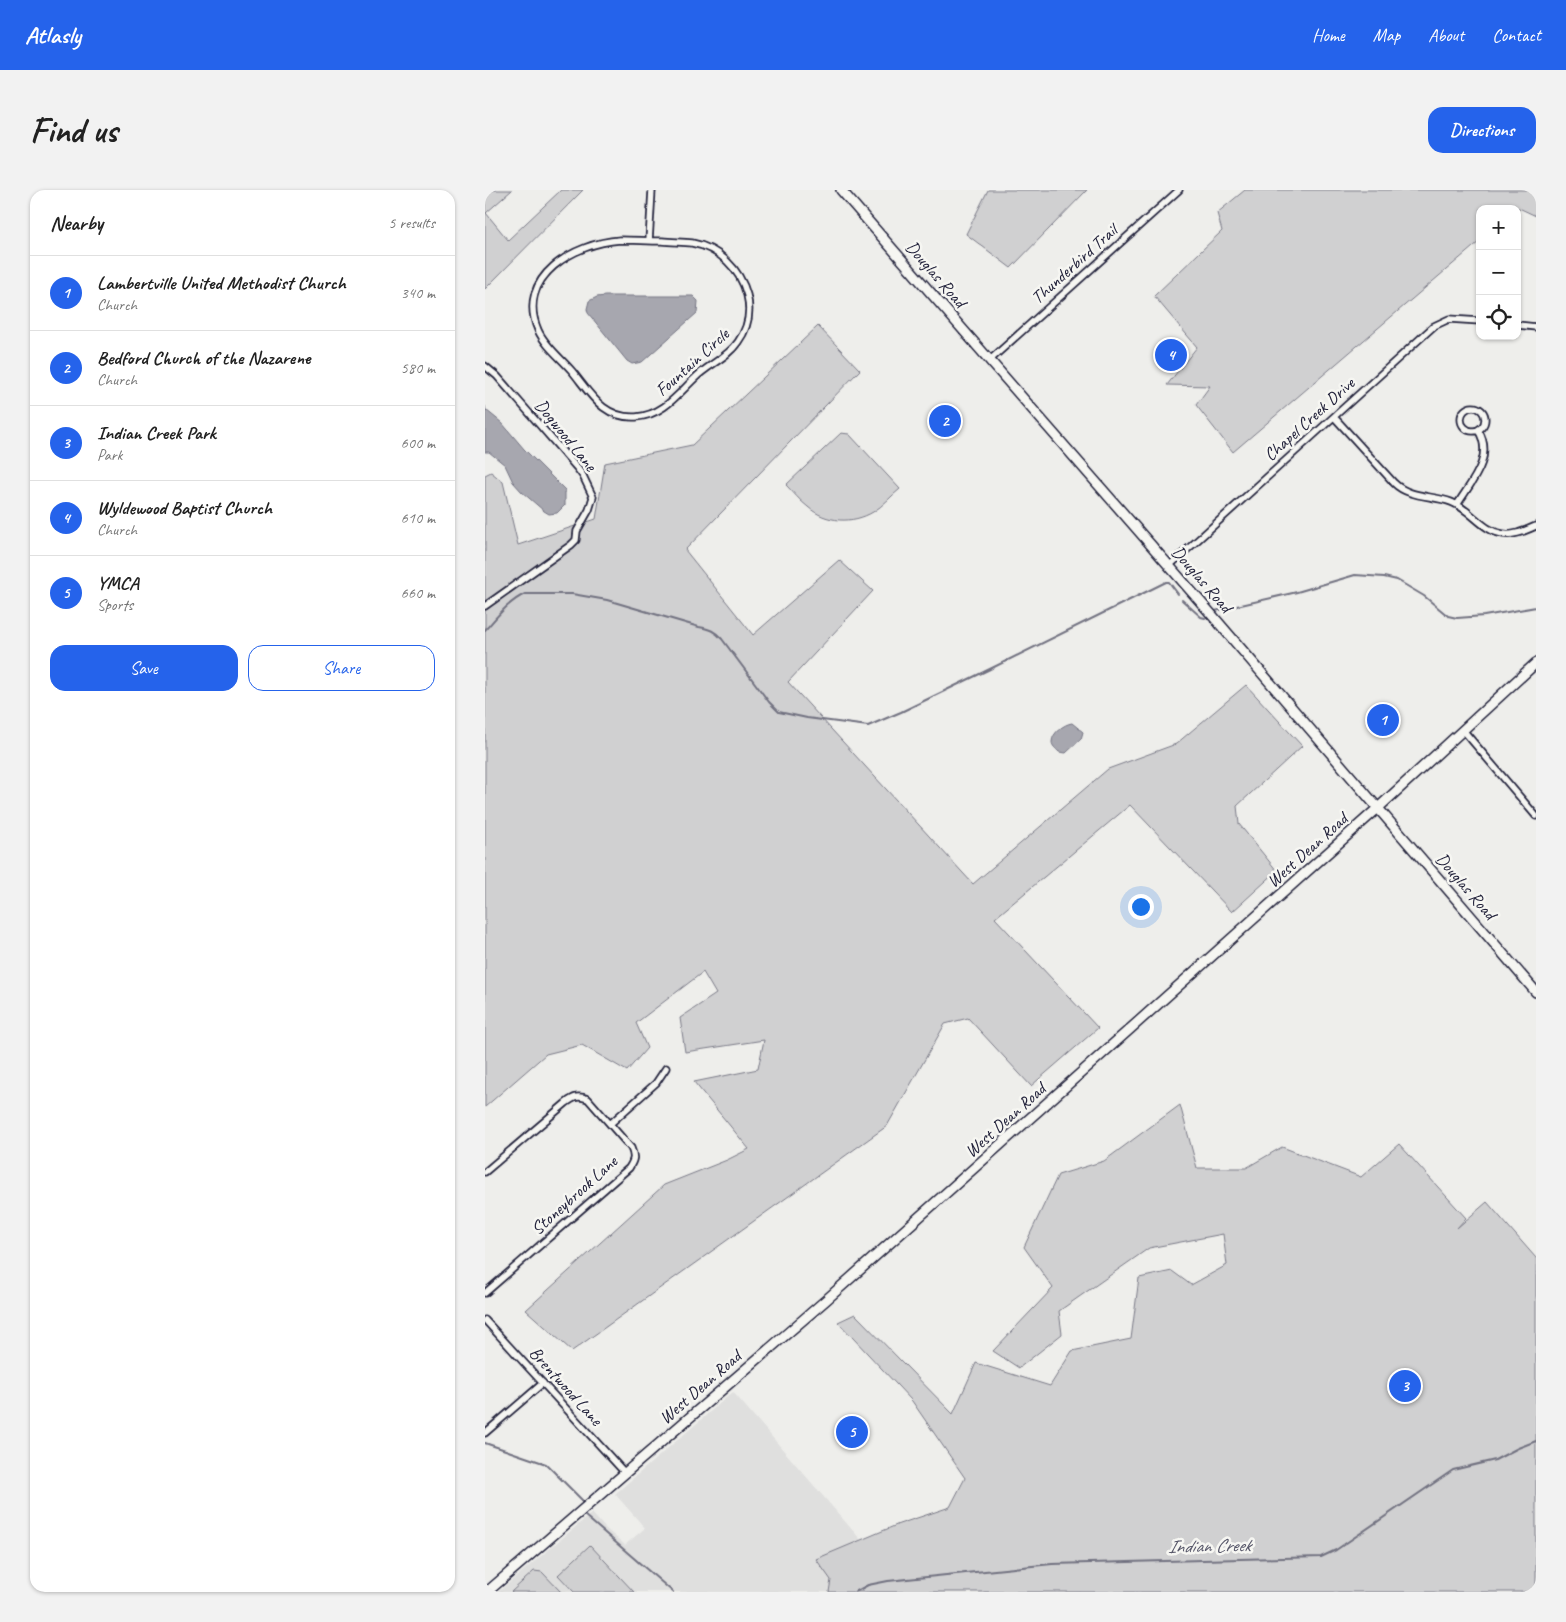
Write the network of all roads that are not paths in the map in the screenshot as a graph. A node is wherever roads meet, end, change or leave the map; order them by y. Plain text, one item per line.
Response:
1 (652, 190) edge
2 (841, 190) edge
3 (1179, 190) edge
4 (649, 241) junction
5 (1476, 321) edge
6 (1521, 325) edge
7 (1536, 327) edge
8 (990, 360) junction
9 (485, 366) edge
10 (1334, 417) junction
11 (1478, 430) junction
12 (1457, 505) junction
13 (1536, 526) edge
14 (1169, 566) junction
15 (485, 606) edge
16 (1536, 663) edge
17 (1463, 730) junction
18 (1378, 808) junction
19 (1536, 816) edge
20 (1536, 992) edge
21 (666, 1068) dead end
22 (610, 1124) junction
23 (485, 1172) edge
24 (485, 1293) edge
25 (485, 1320) edge
26 (543, 1383) junction
27 (485, 1433) edge
28 (625, 1473) junction
29 (487, 1592) edge

1 - 4 street
2 - 8 street, Douglas Road
3 - 8 street, Thunderbird Trail
4 - 4 street, Fountain Circle
5 - 10 street, Chapel Creek Drive
6 - 7 street
8 - 14 street, Douglas Road
9 - 15 street, Dogwood Lane
10 - 12 street
10 - 14 street, Chapel Creek Drive
11 - 11 street
11 - 12 street
12 - 13 street
14 - 18 street, Douglas Road
16 - 17 street, West Dean Road
17 - 18 street, West Dean Road
17 - 19 street
18 - 20 street, Douglas Road
18 - 28 street, West Dean Road
21 - 22 street
22 - 23 street
22 - 24 street, Stoneybrook Lane
25 - 26 street, Brentwood Lane
26 - 27 street
26 - 28 street, Brentwood Lane
28 - 29 street, West Dean Road

